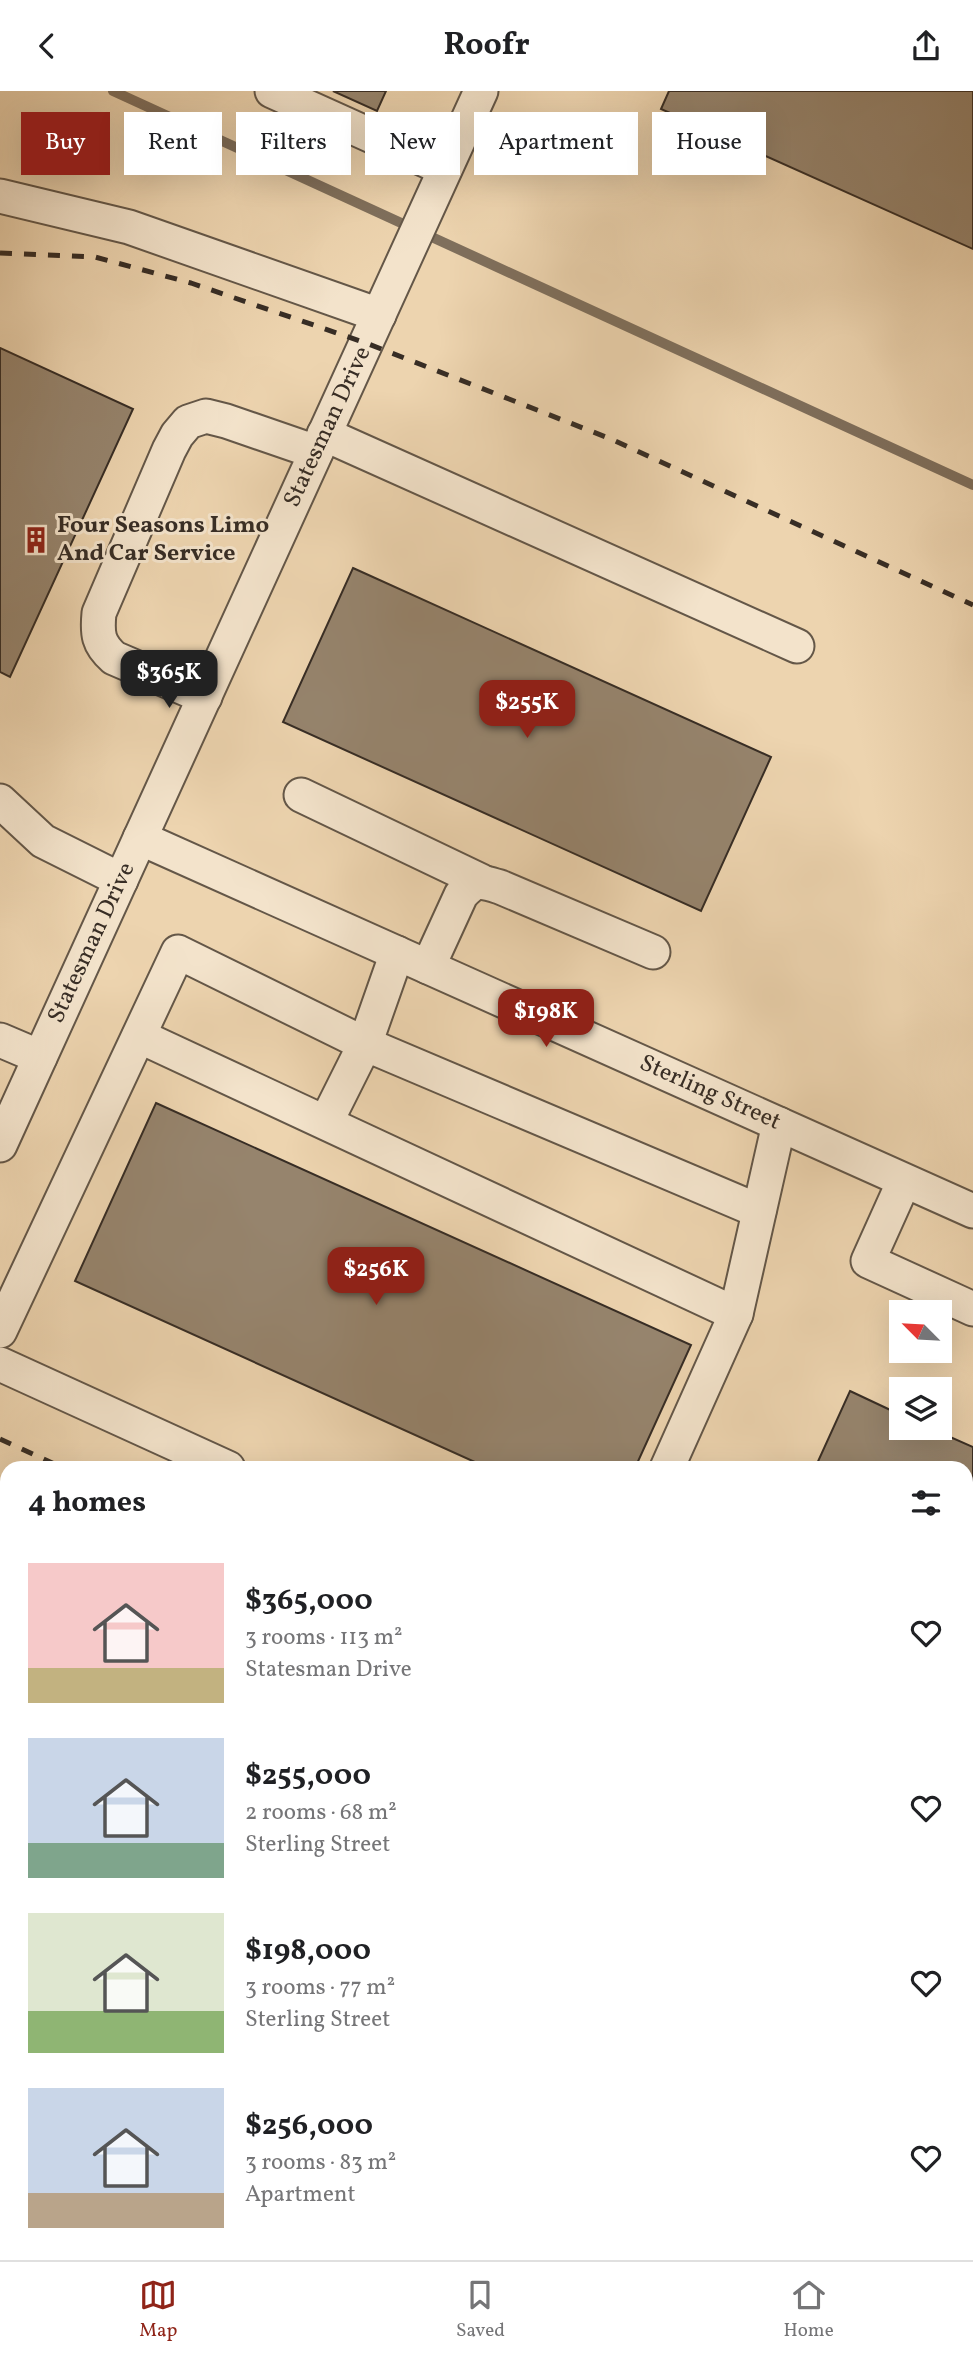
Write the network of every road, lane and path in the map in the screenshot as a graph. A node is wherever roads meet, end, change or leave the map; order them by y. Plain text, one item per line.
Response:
1 (272, 91) edge
2 (481, 91) edge
3 (365, 133) edge
4 (460, 136) edge
5 (442, 175) edge
6 (0, 196) edge
7 (383, 306) junction
8 (320, 443) junction
9 (797, 646) dead end
10 (205, 697) junction
11 (301, 795) dead end
12 (3, 813) edge
13 (140, 838) junction
14 (121, 880) junction
15 (481, 881) junction
16 (653, 952) dead end
17 (397, 953) junction
18 (428, 967) junction
19 (139, 1036) junction
20 (0, 1040) edge
21 (365, 1044) junction
22 (40, 1057) junction
23 (326, 1122) junction
24 (779, 1124) junction
25 (0, 1145) edge
26 (904, 1181) junction
27 (759, 1211) junction
28 (973, 1211) edge
29 (973, 1309) edge
30 (736, 1314) junction
31 (0, 1331) edge
32 (0, 1363) edge
33 (213, 1461) edge
34 (670, 1461) edge

1 - 3 street
2 - 4 street, Statesman Drive
5 - 7 street, Statesman Drive
6 - 7 street
7 - 8 street, Statesman Drive
8 - 9 street
8 - 10 street, Statesman Drive
8 - 10 street
10 - 13 street, Statesman Drive
11 - 15 street
12 - 14 street
13 - 14 street, Statesman Drive
13 - 17 street, Sterling Street
14 - 22 street, Statesman Drive
15 - 16 street
15 - 18 street
17 - 18 street, Sterling Street
17 - 21 street
18 - 24 street, Sterling Street
19 - 21 street
19 - 23 street
19 - 31 street
20 - 22 street
21 - 23 street
21 - 27 street
22 - 25 street, Statesman Drive
23 - 30 street
24 - 26 street, Sterling Street
24 - 27 street
26 - 28 street, Sterling Street
26 - 29 street
27 - 30 street
30 - 34 street
32 - 33 street

